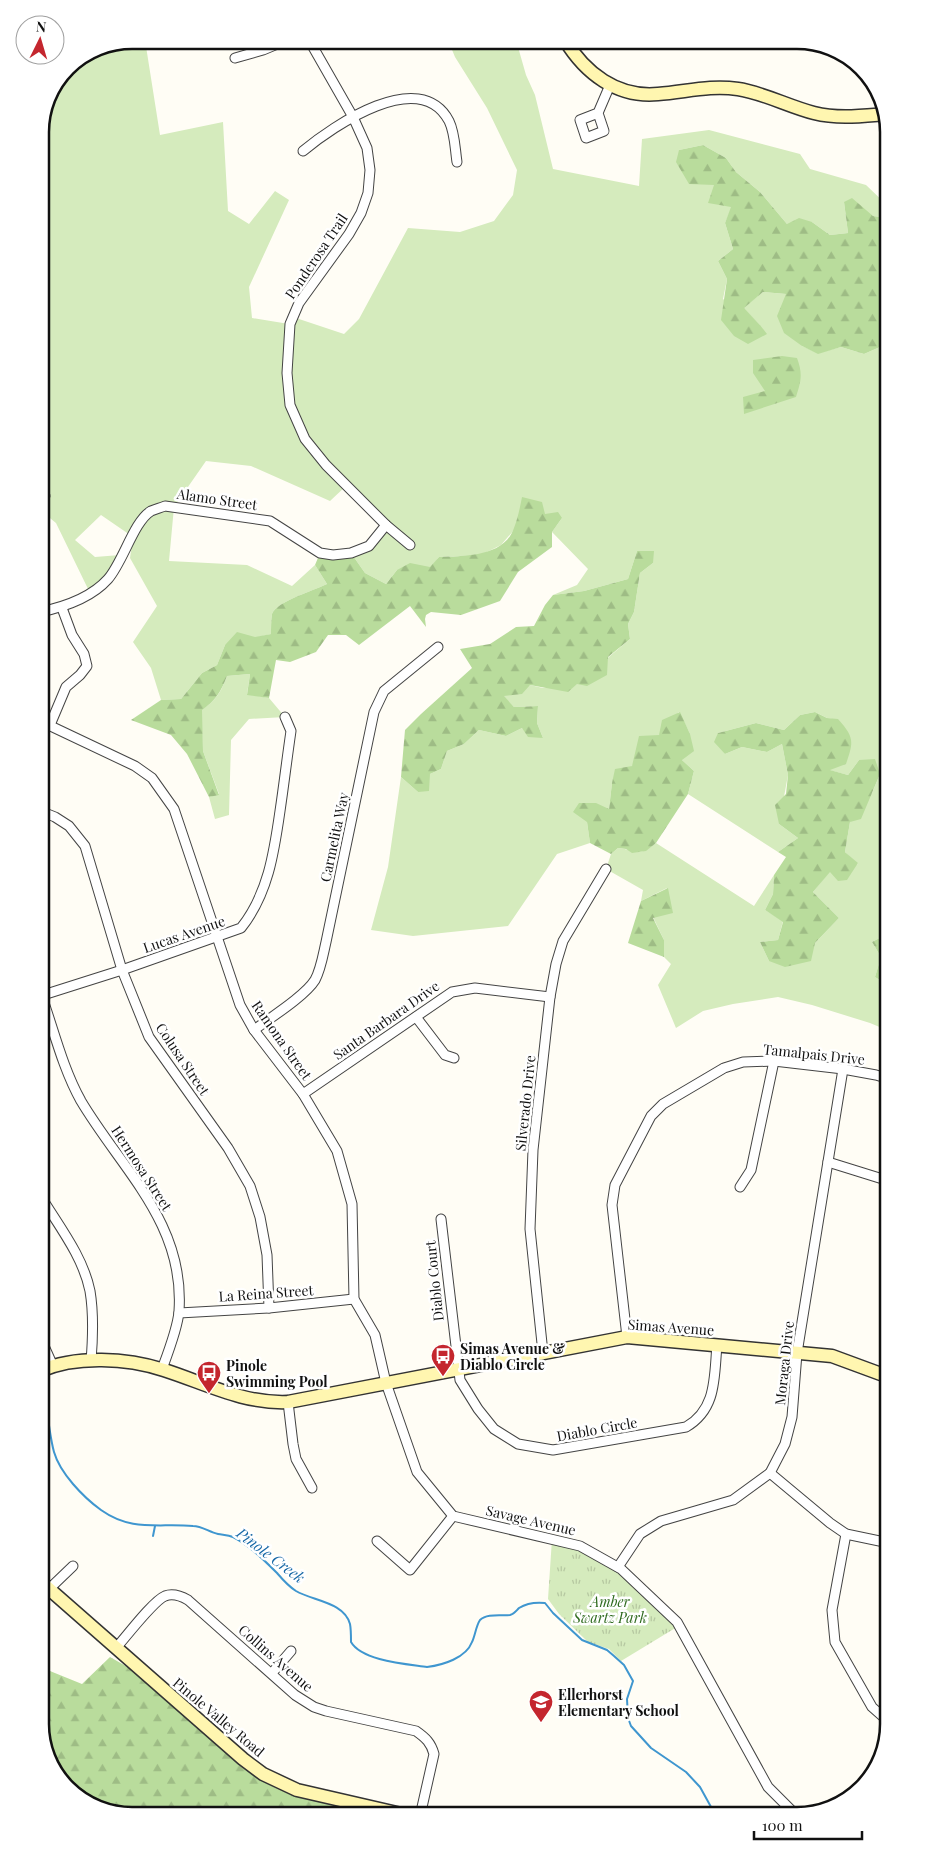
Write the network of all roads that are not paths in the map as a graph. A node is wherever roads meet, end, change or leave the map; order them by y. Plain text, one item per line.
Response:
1 (266, 49) edge
2 (314, 49) edge
3 (571, 49) edge
4 (235, 58) dead end
5 (610, 85) junction
6 (598, 113) dead end
7 (879, 115) edge
8 (353, 117) junction
9 (304, 151) dead end
10 (457, 162) dead end
11 (386, 525) junction
12 (410, 545) dead end
13 (62, 608) junction
14 (49, 610) edge
15 (438, 647) dead end
16 (285, 717) dead end
17 (50, 725) joint
18 (49, 815) edge
19 (606, 869) dead end
20 (216, 937) junction
21 (122, 970) junction
22 (49, 992) edge
23 (550, 997) junction
24 (49, 1017) edge
25 (416, 1017) junction
26 (254, 1030) junction
27 (454, 1058) dead end
28 (774, 1061) junction
29 (843, 1069) junction
30 (880, 1076) edge
31 (304, 1094) junction
32 (828, 1162) junction
33 (880, 1178) edge
34 (740, 1187) dead end
35 (49, 1210) edge
36 (441, 1219) dead end
37 (354, 1299) junction
38 (269, 1308) junction
39 (179, 1312) junction
40 (627, 1337) junction
41 (717, 1345) junction
42 (543, 1353) junction
43 (797, 1353) junction
44 (91, 1360) junction
45 (49, 1367) edge
46 (162, 1369) junction
47 (458, 1370) junction
48 (880, 1374) edge
49 (386, 1383) junction
50 (288, 1402) junction
51 (770, 1473) junction
52 (312, 1488) dead end
53 (453, 1516) junction
54 (846, 1534) junction
55 (377, 1541) dead end
56 (880, 1541) edge
57 (73, 1566) dead end
58 (618, 1567) junction
59 (49, 1583) edge
60 (49, 1590) edge
61 (116, 1648) junction
62 (291, 1651) dead end
63 (272, 1673) junction
64 (880, 1714) edge
65 (371, 1807) edge
66 (422, 1807) edge
67 (788, 1807) edge

1 - 4 street
2 - 8 street, Ponderosa Trail
3 - 5 street
5 - 6 street
5 - 7 street
8 - 9 street
8 - 10 street
8 - 11 street, Ponderosa Trail
11 - 12 street, Ponderosa Trail
11 - 13 street, Alamo Street
13 - 14 street, Alamo Street
13 - 17 street
15 - 26 street, Carmelita Way
16 - 20 street, Lucas Avenue
17 - 20 street, Ramona Street
18 - 21 street, Colusa Street
19 - 23 street, Silverado Drive
20 - 21 street, Lucas Avenue
20 - 26 street, Ramona Street
21 - 22 street, Lucas Avenue
21 - 38 street, Colusa Street
23 - 25 street, Santa Barbara Drive
23 - 42 street, Silverado Drive
24 - 39 street, Hermosa Street
25 - 27 street
25 - 31 street, Santa Barbara Drive
26 - 31 street, Ramona Street
28 - 29 street, Tamalpais Drive
28 - 34 street
28 - 40 street, Tamalpais Drive
29 - 30 street, Tamalpais Drive
29 - 32 street, Moraga Drive
31 - 37 street, Ramona Street
32 - 33 street
32 - 43 street, Moraga Drive
35 - 44 street
36 - 47 street, Diablo Court
37 - 38 street, La Reina Street
37 - 49 street, Ramona Street
38 - 39 street, La Reina Street
39 - 46 street, Hermosa Street
40 - 41 street, Simas Avenue
40 - 42 street, Simas Avenue
41 - 43 street, Simas Avenue
41 - 47 street, Diablo Circle
42 - 47 street, Simas Avenue
43 - 48 street, Simas Avenue
43 - 51 street, Moraga Drive
44 - 45 street, Simas Avenue
44 - 46 street, Simas Avenue
46 - 50 street, Simas Avenue
47 - 49 street, Simas Avenue
49 - 50 street, Simas Avenue
49 - 53 street
50 - 52 street
51 - 54 street
51 - 58 street, Moraga Drive
53 - 55 street
53 - 58 street, Savage Avenue
54 - 56 street
54 - 64 street
57 - 59 street
58 - 67 street, Savage Avenue
60 - 61 street, Pinole Valley Road
61 - 63 street, Collins Avenue
61 - 65 street, Pinole Valley Road
62 - 63 street
63 - 66 street, Collins Avenue

